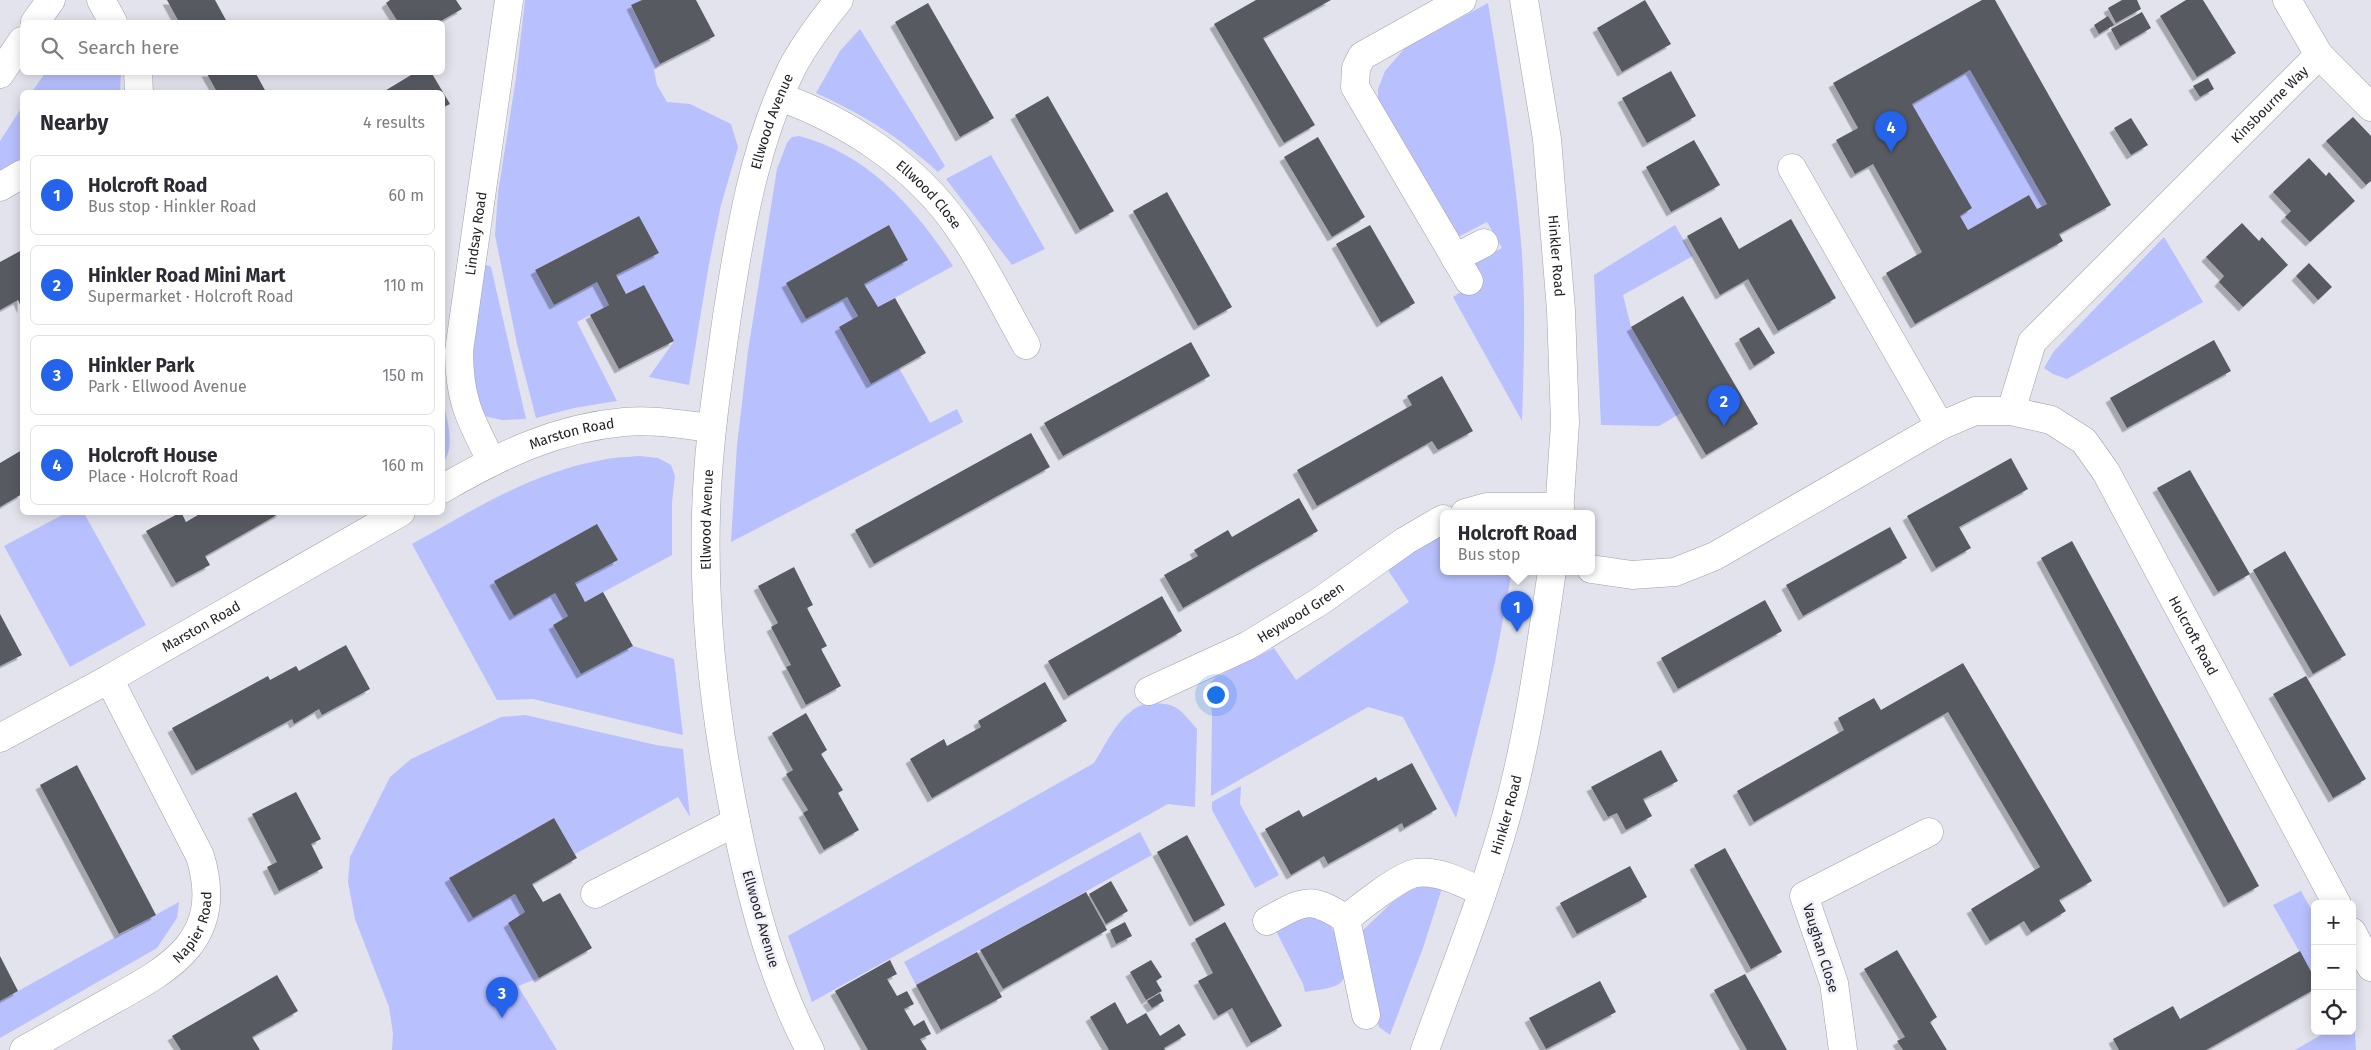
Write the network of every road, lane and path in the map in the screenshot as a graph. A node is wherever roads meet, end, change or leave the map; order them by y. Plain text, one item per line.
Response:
1 (51, 0) edge
2 (101, 0) edge
3 (509, 0) edge
4 (839, 0) edge
5 (1462, 0) edge
6 (1524, 0) edge
7 (2287, 0) edge
8 (36, 20) edge
9 (112, 20) edge
10 (20, 44) edge
11 (2319, 54) junction
12 (0, 74) edge
13 (138, 75) edge
14 (139, 90) edge
15 (780, 97) junction
16 (2371, 107) edge
17 (1792, 168) dead end
18 (20, 175) edge
19 (0, 187) edge
20 (1484, 243) dead end
21 (1455, 258) junction
22 (1469, 281) dead end
23 (1026, 345) dead end
24 (451, 354) edge
25 (2011, 411) junction
26 (1940, 426) junction
27 (712, 428) junction
28 (492, 462) junction
29 (445, 487) edge
30 (1478, 510) edge
31 (1560, 510) edge
32 (396, 515) edge
33 (1440, 522) edge
34 (1595, 570) edge
35 (1551, 575) edge
36 (109, 679) junction
37 (1149, 691) dead end
38 (0, 738) edge
39 (736, 822) junction
40 (1929, 832) dead end
41 (1482, 892) junction
42 (595, 894) dead end
43 (2335, 900) edge
44 (1263, 913) dead end
45 (1346, 919) junction
46 (2356, 939) edge
47 (2371, 967) edge
48 (1366, 1015) dead end
49 (24, 1050) edge
50 (810, 1050) edge
51 (1425, 1050) edge
52 (1843, 1050) edge

1 - 8 street
2 - 9 street
3 - 24 street, Lindsay Road
4 - 15 street, Ellwood Avenue
5 - 21 street
6 - 31 street, Hinkler Road
7 - 11 street, Kinsbourne Way
10 - 12 street
11 - 16 street
11 - 25 street, Kinsbourne Way
13 - 14 street
15 - 23 street, Ellwood Close
15 - 27 street, Ellwood Avenue
17 - 26 street
18 - 19 street
20 - 21 street
21 - 22 street
24 - 28 street, Lindsay Road
25 - 26 street, Holcroft Road
25 - 43 street, Holcroft Road
26 - 34 street, Holcroft Road
27 - 28 street, Marston Road
27 - 39 street, Ellwood Avenue
28 - 29 street, Marston Road
30 - 31 street
32 - 36 street, Marston Road
33 - 37 street, Heywood Green
35 - 41 street, Hinkler Road
36 - 38 street, Marston Road
36 - 49 street, Napier Road
39 - 42 street
39 - 50 street, Ellwood Avenue
40 - 52 street, Vaughan Close
41 - 45 street
41 - 51 street, Hinkler Road
44 - 45 street
45 - 48 street
46 - 47 street

